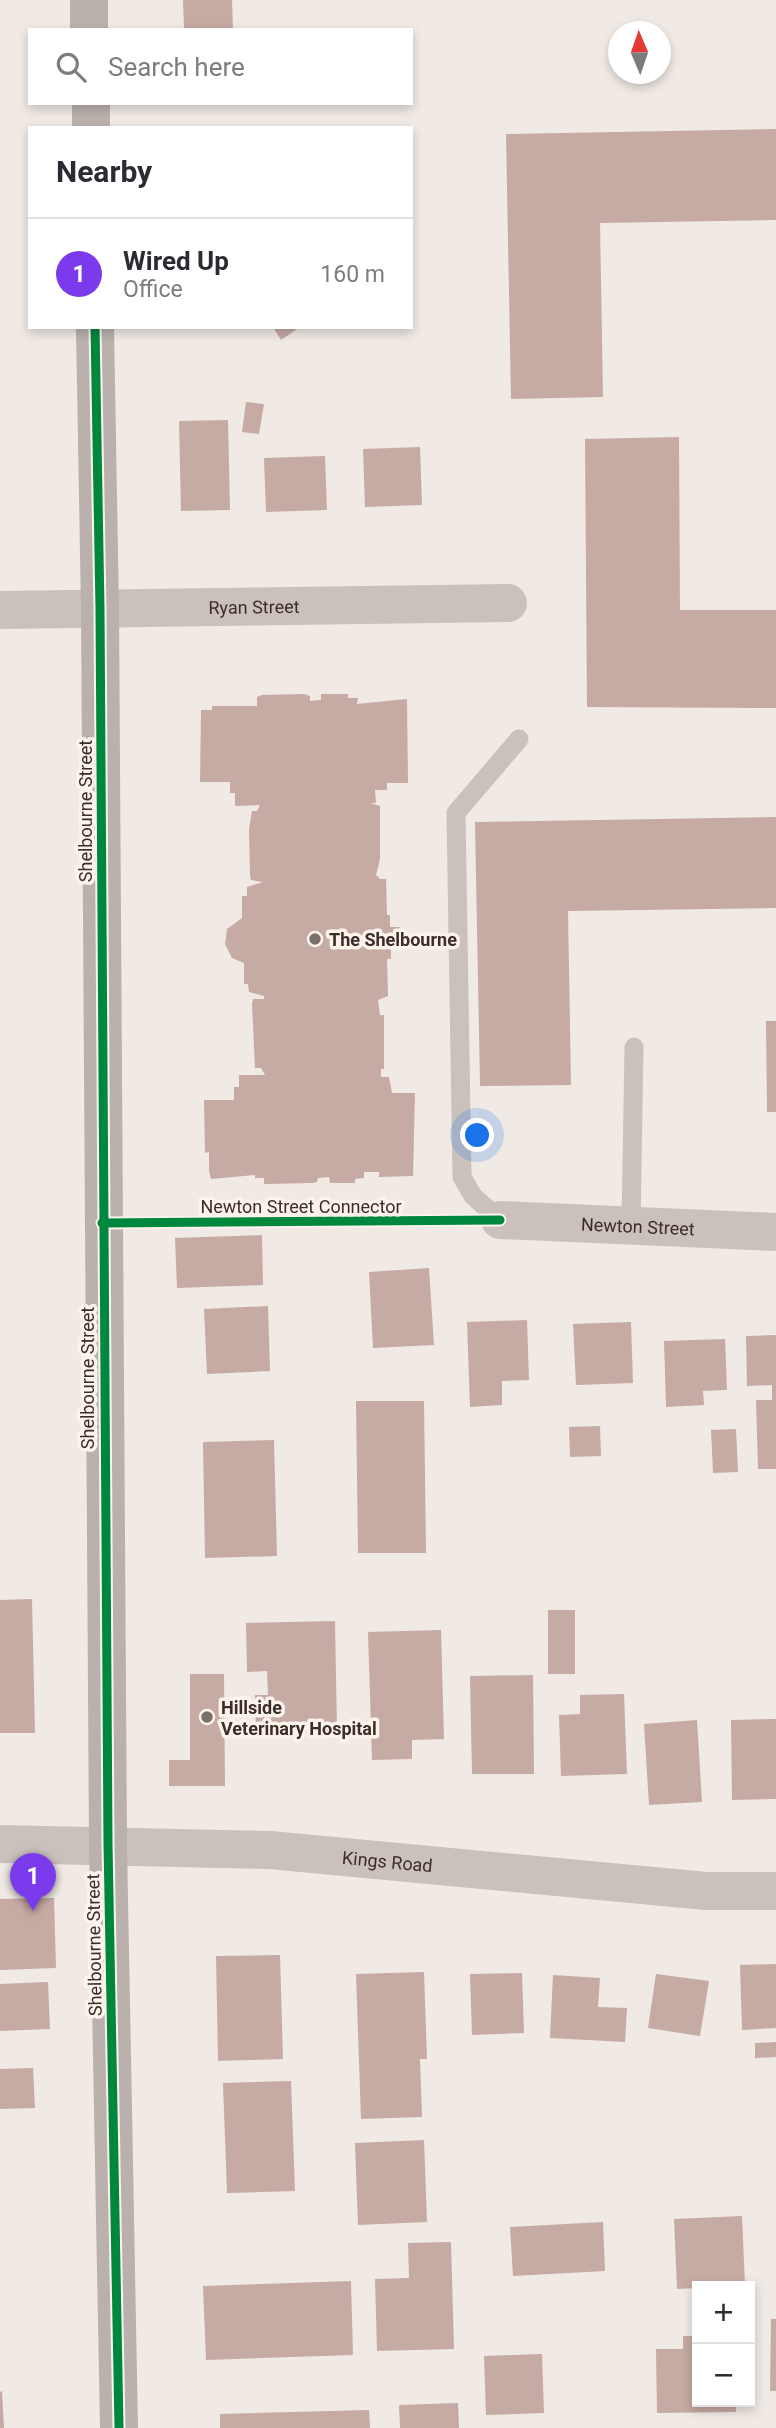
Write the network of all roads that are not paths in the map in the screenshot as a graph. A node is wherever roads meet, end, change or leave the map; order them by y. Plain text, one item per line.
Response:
1 (89, 0) edge
2 (89, 28) edge
3 (91, 105) edge
4 (91, 126) edge
5 (95, 329) edge
6 (508, 603) dead end
7 (100, 609) junction
8 (0, 610) edge
9 (519, 739) dead end
10 (634, 1047) dead end
11 (500, 1220) joint
12 (631, 1226) junction
13 (776, 1232) edge
14 (0, 1844) edge
15 (108, 1844) junction
16 (776, 1892) edge
17 (119, 2428) edge

1 - 2 main road
3 - 4 main road
5 - 7 main road, Shelbourne Street
6 - 7 street, Ryan Street
7 - 8 street, Ryan Street
7 - 15 main road, Shelbourne Street
9 - 11 lane
10 - 12 lane
11 - 12 street, Newton Street
12 - 13 street, Newton Street
14 - 15 street, Kings Road
15 - 16 street, Kings Road
15 - 17 main road, Shelbourne Street

